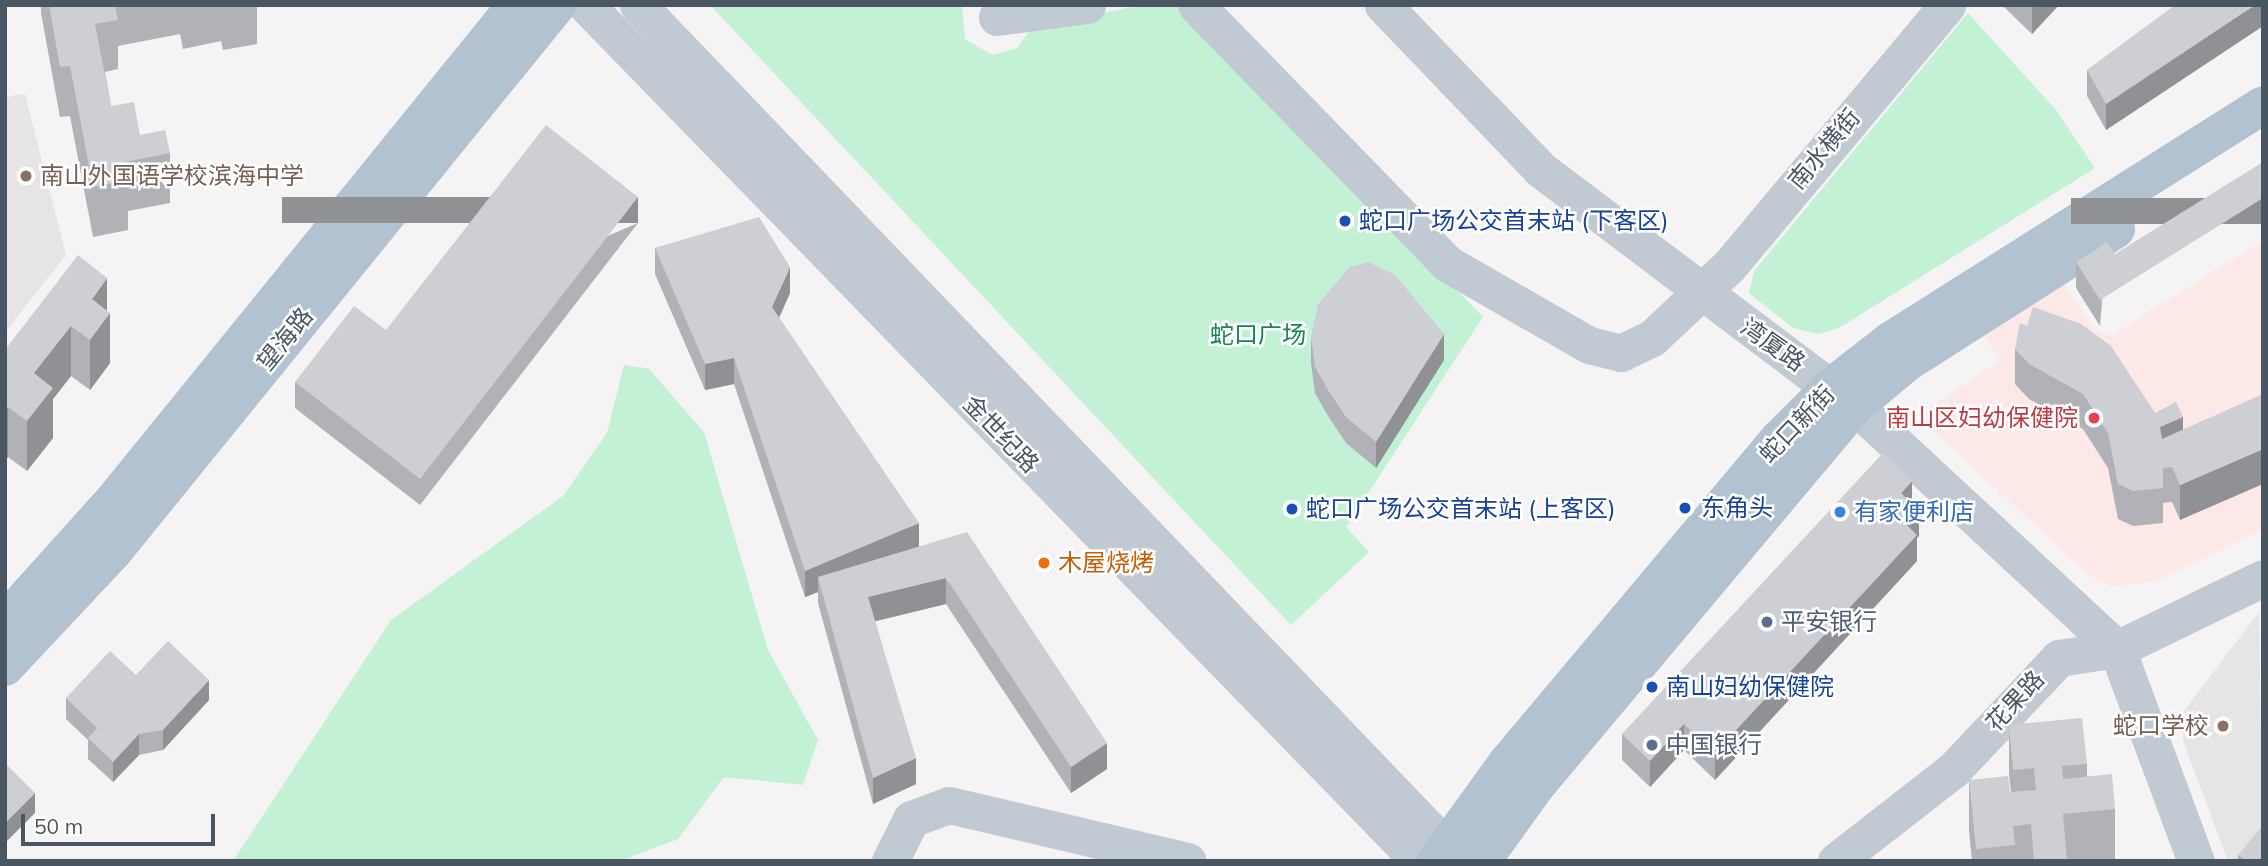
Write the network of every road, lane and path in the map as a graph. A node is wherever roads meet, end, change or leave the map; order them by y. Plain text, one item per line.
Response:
1 (516, 5) edge
2 (557, 5) edge
3 (586, 5) edge
4 (638, 5) edge
5 (1087, 5) edge
6 (1196, 5) edge
7 (1383, 5) edge
8 (1947, 5) edge
9 (997, 18) dead end
10 (2263, 106) edge
11 (2263, 136) edge
12 (802, 174) junction
13 (781, 209) junction
14 (1702, 294) junction
15 (1843, 397) junction
16 (2263, 579) edge
17 (5, 621) edge
18 (2117, 649) junction
19 (5, 667) edge
20 (1438, 857) edge
21 (890, 861) edge
22 (1188, 861) edge
23 (1482, 861) edge
24 (1836, 861) edge
25 (2196, 861) edge

1 - 17 main road, 望海路
2 - 19 main road, 望海路
3 - 13 street, 金世纪路
4 - 12 street, 金世纪路
5 - 9 street
6 - 14 street, 南水横街
7 - 14 street, 湾厦路
8 - 14 street, 南水横街
10 - 15 main road, 蛇口新街
11 - 15 main road, 蛇口新街
12 - 13 street
12 - 20 street, 金世纪路
13 - 20 street, 金世纪路
14 - 15 street, 湾厦路
15 - 18 street, 湾厦路
15 - 20 main road, 蛇口新街
15 - 23 main road, 蛇口新街
16 - 18 street, 花果路
18 - 24 street, 花果路
18 - 25 street, 湾厦路
21 - 22 street

